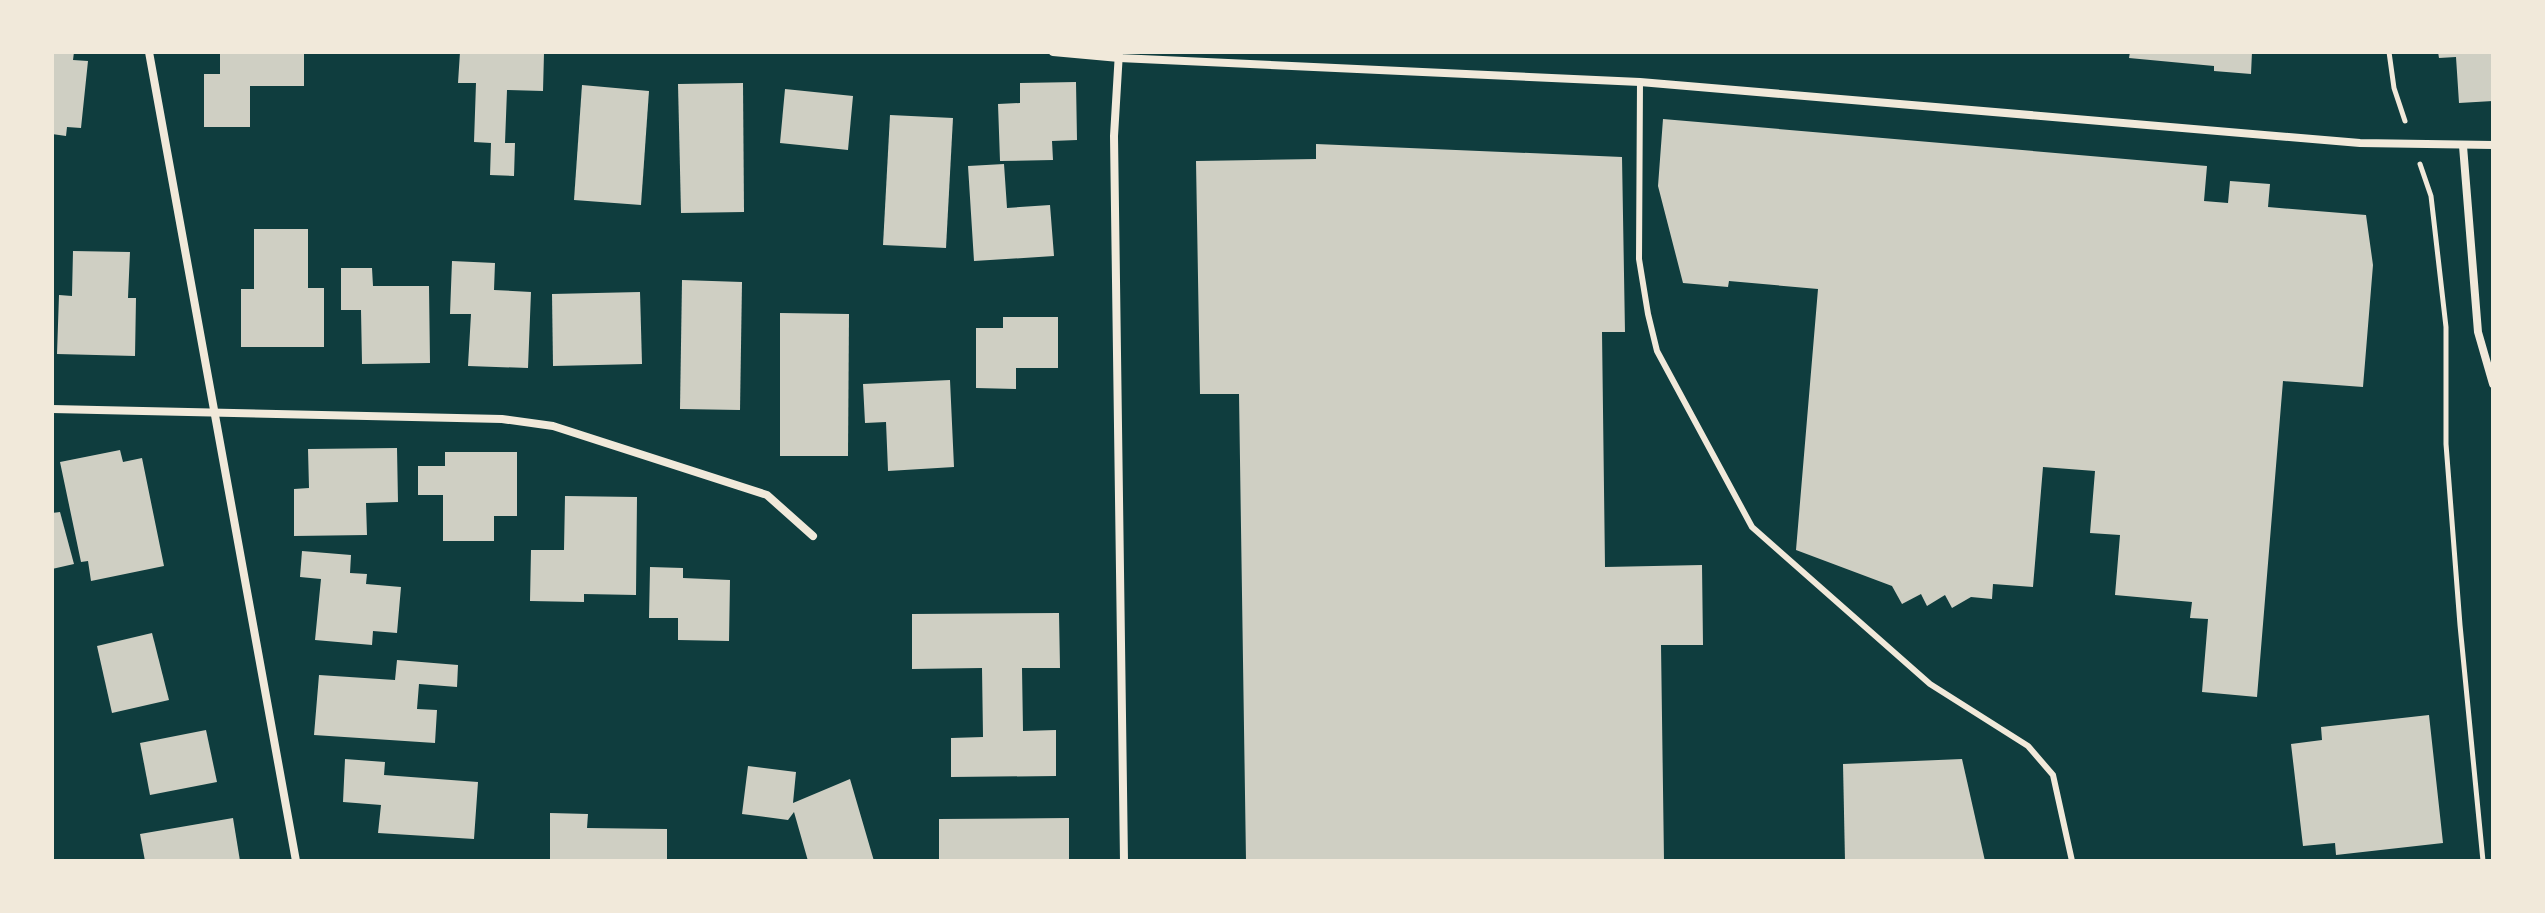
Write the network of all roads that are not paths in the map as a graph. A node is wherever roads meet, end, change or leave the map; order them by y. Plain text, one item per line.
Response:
1 (149, 52) edge
2 (1053, 52) edge
3 (1119, 55) edge
4 (1640, 82) junction
5 (2493, 145) edge
6 (2463, 146) junction
7 (2493, 384) edge
8 (52, 409) edge
9 (216, 413) junction
10 (813, 536) dead end
11 (296, 861) edge
12 (1124, 861) edge
13 (2072, 861) edge

1 - 9 street
2 - 3 street
3 - 4 street
3 - 12 street
4 - 6 street
4 - 13 lane
5 - 6 street
6 - 7 street
8 - 9 street
9 - 10 street
9 - 11 street

